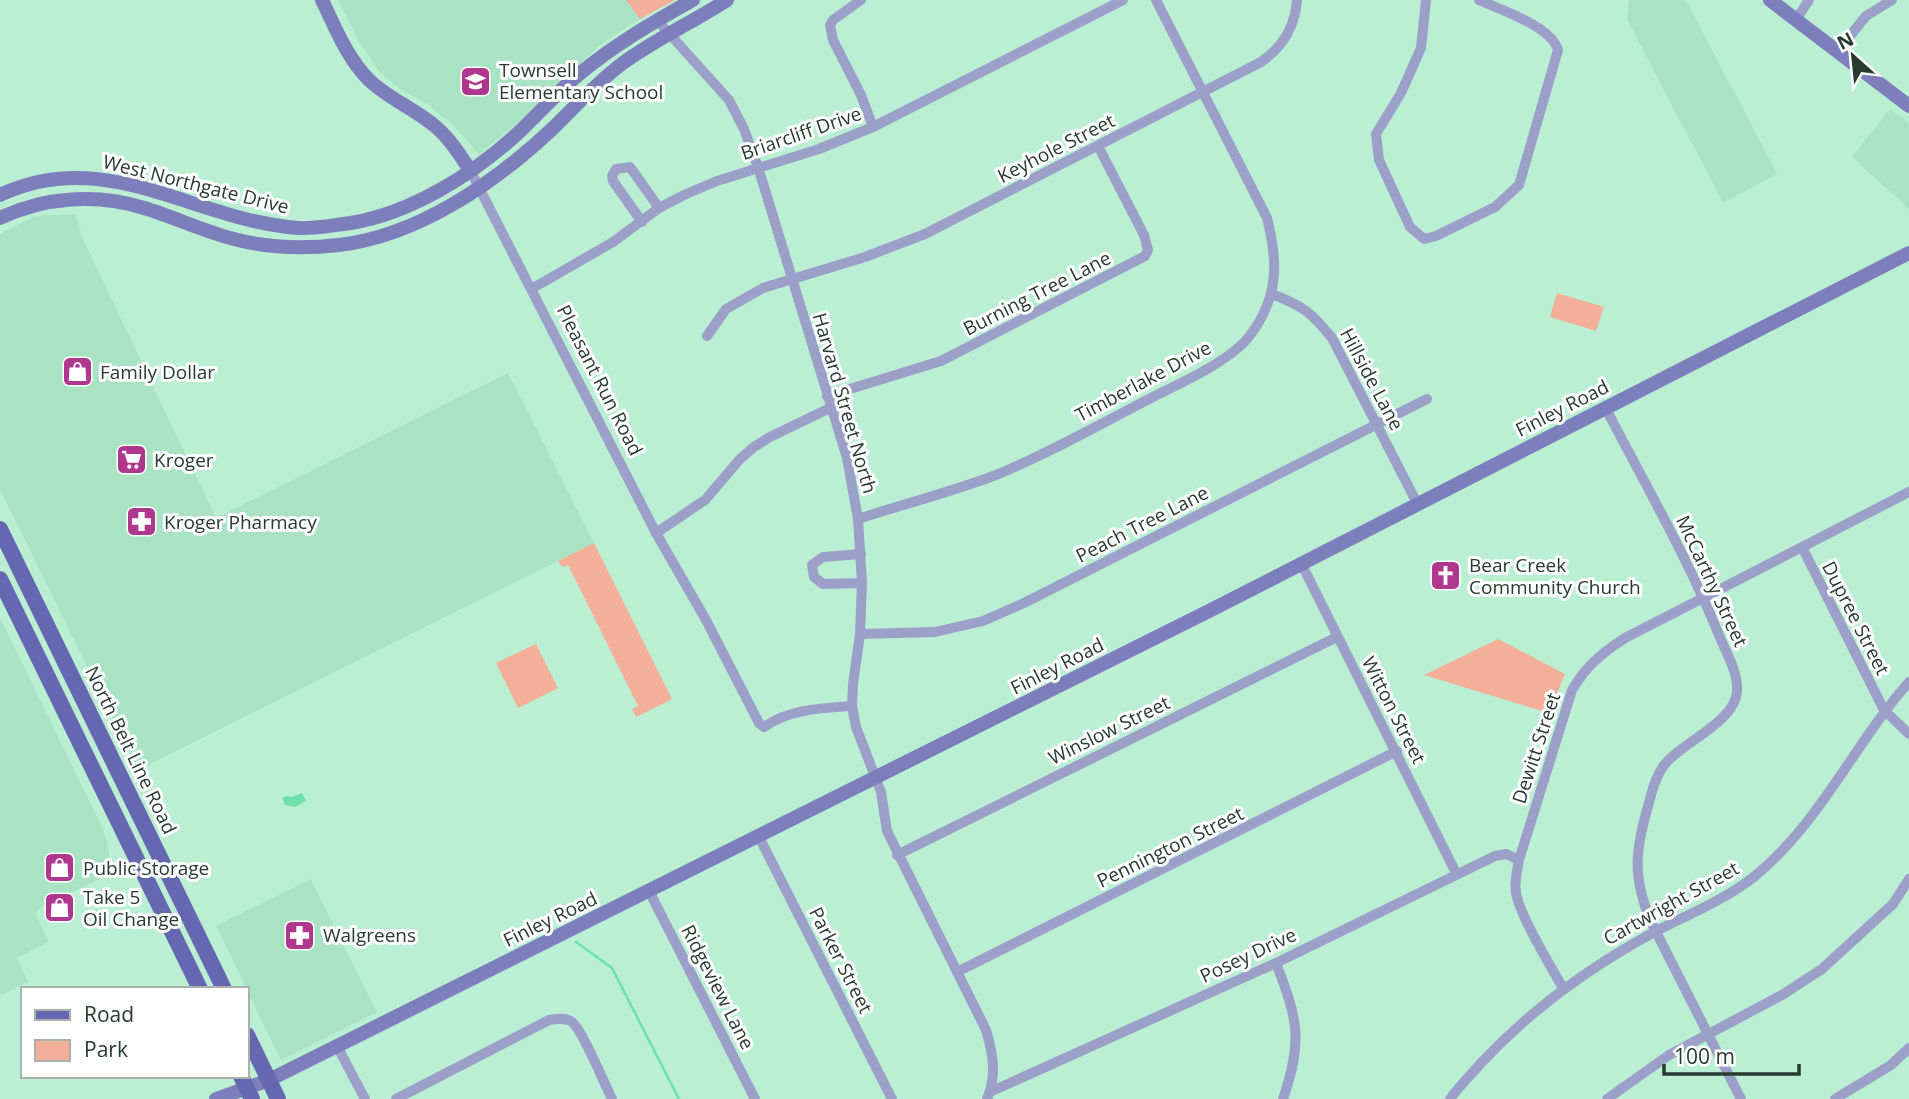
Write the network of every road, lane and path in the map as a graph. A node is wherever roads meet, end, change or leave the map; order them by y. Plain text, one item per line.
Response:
1 (322, 0) edge
2 (693, 0) edge
3 (727, 0) edge
4 (861, 0) edge
5 (1123, 0) edge
6 (1156, 0) edge
7 (1297, 0) edge
8 (1426, 0) edge
9 (1479, 0) edge
10 (1770, 0) edge
11 (1809, 0) edge
12 (1892, 0) edge
13 (657, 20) junction
14 (1796, 20) junction
15 (668, 34) junction
16 (1837, 51) junction
17 (1202, 92) junction
18 (1909, 106) edge
19 (873, 127) junction
20 (1098, 146) junction
21 (758, 167) junction
22 (470, 170) junction
23 (95, 178) junction
24 (480, 186) junction
25 (0, 195) edge
26 (94, 200) junction
27 (184, 201) junction
28 (659, 208) junction
29 (5, 216) edge
30 (178, 220) junction
31 (642, 222) junction
32 (351, 223) junction
33 (354, 243) junction
34 (1909, 253) edge
35 (791, 278) junction
36 (533, 288) junction
37 (1272, 294) junction
38 (707, 336) dead end
39 (827, 396) junction
40 (1427, 399) dead end
41 (1605, 407) junction
42 (830, 408) junction
43 (1377, 425) junction
44 (1909, 492) edge
45 (1417, 503) junction
46 (858, 519) junction
47 (0, 529) edge
48 (656, 533) junction
49 (1802, 547) junction
50 (861, 554) junction
51 (1301, 562) junction
52 (0, 579) edge
53 (862, 583) junction
54 (1704, 597) junction
55 (39, 610) junction
56 (20, 620) junction
57 (860, 634) junction
58 (1336, 636) junction
59 (1909, 682) edge
60 (852, 706) junction
61 (1884, 710) junction
62 (1909, 734) edge
63 (1397, 751) junction
64 (876, 778) junction
65 (759, 837) junction
66 (897, 855) junction
67 (1519, 860) junction
68 (166, 868) junction
69 (1456, 873) junction
70 (1909, 878) edge
71 (147, 880) junction
72 (649, 891) junction
73 (164, 916) junction
74 (1656, 932) junction
75 (202, 943) junction
76 (1276, 963) junction
77 (957, 972) junction
78 (199, 987) edge
79 (223, 987) edge
80 (1563, 988) junction
81 (1708, 1034) junction
82 (248, 1037) edge
83 (337, 1046) junction
84 (1909, 1048) edge
85 (269, 1080) junction
86 (246, 1088) edge
87 (989, 1096) edge
88 (216, 1099) edge
89 (278, 1099) edge
90 (365, 1099) edge
91 (396, 1099) edge
92 (611, 1099) edge
93 (755, 1099) edge
94 (892, 1099) edge
95 (1283, 1099) edge
96 (1450, 1099) edge
97 (1606, 1099) edge
98 (1741, 1099) edge
99 (1835, 1099) edge

1 - 22 street, Pleasant Run Road
2 - 13 street, West Northgate Drive
3 - 15 street, West Northgate Drive
4 - 19 street
5 - 19 street, Briarcliff Drive
6 - 17 street, Timberlake Drive
7 - 17 street, Keyhole Street
8 - 9 street
10 - 14 street
11 - 14 street
12 - 16 street
13 - 15 street, Harvard Street North
13 - 22 street, West Northgate Drive
14 - 16 street
15 - 21 street, Harvard Street North
15 - 24 street, West Northgate Drive
16 - 18 street
17 - 20 street, Keyhole Street
17 - 37 street, Timberlake Drive
19 - 21 street, Briarcliff Drive
20 - 35 street, Keyhole Street
20 - 39 street, Burning Tree Lane
21 - 28 street, Briarcliff Drive
21 - 35 street, Harvard Street North
22 - 24 street, Pleasant Run Road
22 - 32 street, West Northgate Drive
23 - 25 street, West Northgate Drive
23 - 26 street
23 - 27 street, West Northgate Drive
24 - 33 street, West Northgate Drive
24 - 36 street, Pleasant Run Road
25 - 29 street
26 - 29 street, West Northgate Drive
26 - 30 street, West Northgate Drive
27 - 30 street
27 - 32 street, West Northgate Drive
28 - 31 street, Briarcliff Drive
28 - 31 street
30 - 33 street, West Northgate Drive
31 - 36 street, Briarcliff Drive
32 - 33 street
34 - 41 street, Finley Road
35 - 38 street, Keyhole Street
35 - 39 street, Harvard Street North
36 - 48 street, Pleasant Run Road
37 - 43 street, Hillside Lane
37 - 46 street, Timberlake Drive
39 - 42 street, Harvard Street North
40 - 43 street, Peach Tree Lane
41 - 45 street, Finley Road
41 - 54 street, McCarthy Street
42 - 46 street, Harvard Street North
42 - 48 street
43 - 45 street, Hillside Lane
43 - 57 street, Peach Tree Lane
44 - 49 street, Dewitt Street
45 - 51 street, Finley Road
46 - 50 street, Harvard Street North
47 - 55 main road, North Belt Line Road
48 - 60 street, Pleasant Run Road
49 - 54 street, Dewitt Street
49 - 61 street, Dupree Street
50 - 53 street, Harvard Street North
50 - 53 street
51 - 58 street, Witton Street
51 - 64 street, Finley Road
52 - 56 main road
53 - 57 street, Harvard Street North
54 - 67 street, Dewitt Street
54 - 74 street, McCarthy Street
55 - 56 main road
55 - 68 main road, North Belt Line Road
56 - 71 main road
57 - 60 street, Harvard Street North
58 - 63 street, Witton Street
58 - 66 street, Winslow Street
59 - 61 street, Cartwright Street
60 - 64 street, Harvard Street North
61 - 62 street, Dupree Street
61 - 74 street, Cartwright Street
63 - 69 street, Witton Street
63 - 77 street, Pennington Street
64 - 65 street, Finley Road
64 - 66 street, Harvard Street North
65 - 72 street, Finley Road
65 - 94 street, Parker Street
66 - 77 street, Harvard Street North
67 - 69 street, Posey Drive
67 - 80 street, Dewitt Street
68 - 71 main road
68 - 75 main road, North Belt Line Road
69 - 76 street, Posey Drive
70 - 81 street
71 - 73 main road
72 - 83 street, Finley Road
72 - 93 street, Ridgeview Lane
73 - 75 main road
73 - 78 main road
74 - 80 street, Cartwright Street
74 - 81 street, McCarthy Street
75 - 79 main road, North Belt Line Road
76 - 87 street, Posey Drive
76 - 95 street
77 - 87 street, Harvard Street North
80 - 96 street, Cartwright Street
81 - 97 street
81 - 98 street, McCarthy Street
82 - 85 main road
83 - 85 street, Finley Road
83 - 90 street
84 - 99 street
85 - 86 street, Finley Road
85 - 89 main road
86 - 88 street, Finley Road
91 - 92 street

